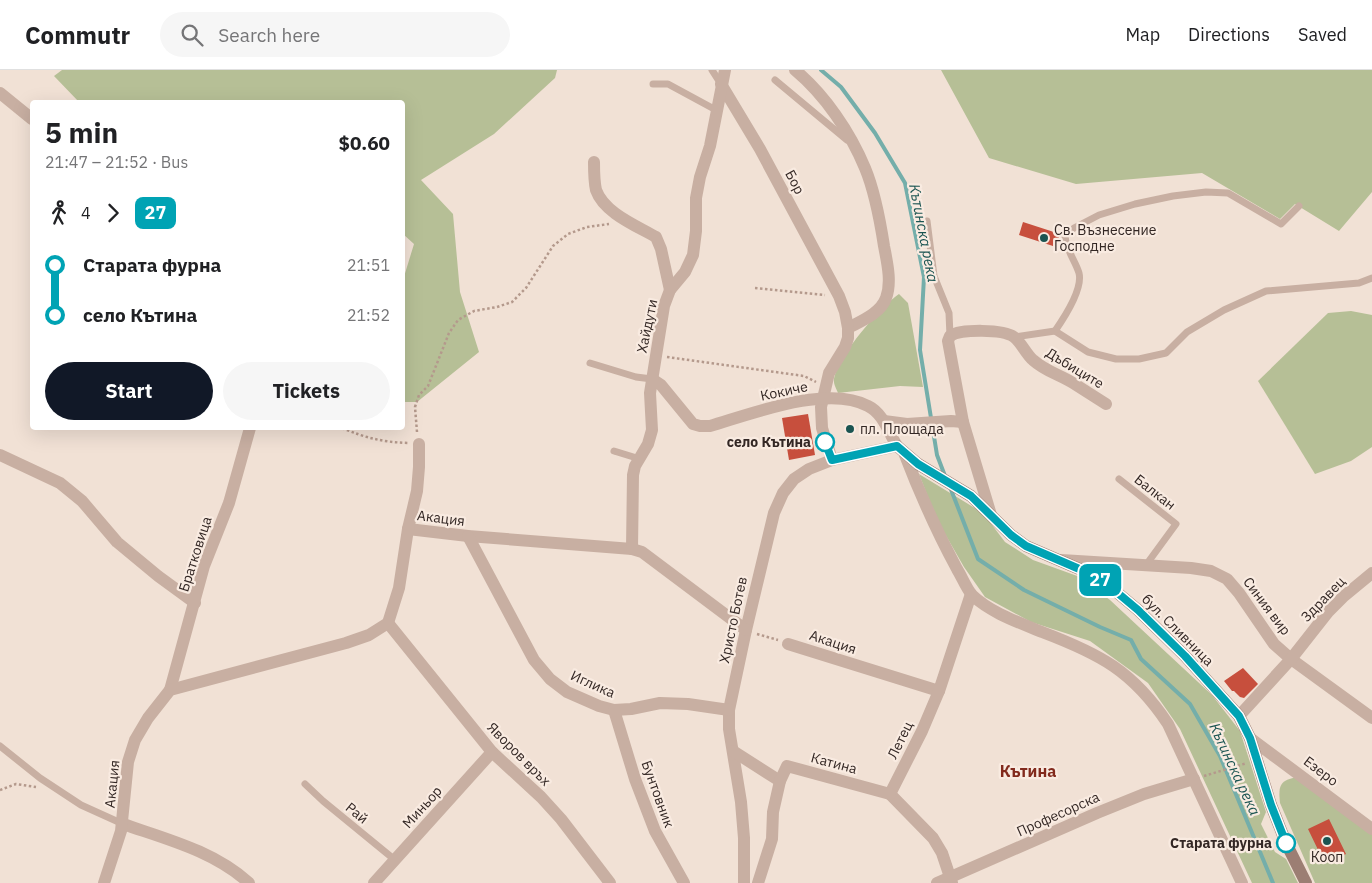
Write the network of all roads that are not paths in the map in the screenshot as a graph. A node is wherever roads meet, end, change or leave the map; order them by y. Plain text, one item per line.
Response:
1 (712, 70) edge
2 (724, 70) edge
3 (795, 70) edge
4 (775, 80) dead end
5 (653, 84) dead end
6 (721, 84) junction
7 (0, 93) edge
8 (716, 110) junction
9 (30, 117) edge
10 (856, 147) junction
11 (594, 162) dead end
12 (1299, 206) dead end
13 (927, 220) dead end
14 (1372, 278) edge
15 (670, 290) junction
16 (848, 328) junction
17 (1055, 331) junction
18 (950, 336) junction
19 (1013, 337) junction
20 (590, 363) dead end
21 (652, 379) junction
22 (824, 392) junction
23 (1106, 404) dead end
24 (884, 421) junction
25 (957, 421) junction
26 (249, 430) edge
27 (419, 444) road end
28 (614, 450) dead end
29 (901, 451) junction
30 (0, 454) edge
31 (640, 459) junction
32 (832, 460) junction
33 (1119, 479) dead end
34 (991, 515) junction
35 (408, 529) junction
36 (468, 536) junction
37 (632, 549) junction
38 (1058, 560) junction
39 (1146, 565) junction
40 (1372, 573) edge
41 (971, 594) junction
42 (195, 603) junction
43 (388, 623) junction
44 (746, 630) junction
45 (788, 644) road end
46 (1291, 659) junction
47 (170, 690) junction
48 (939, 692) junction
49 (614, 710) junction
50 (729, 710) junction
51 (1239, 716) junction
52 (1372, 718) edge
53 (1250, 738) junction
54 (0, 746) edge
55 (492, 752) junction
56 (733, 752) junction
57 (1194, 779) junction
58 (780, 781) junction
59 (305, 784) dead end
60 (890, 794) junction
61 (123, 824) junction
62 (1372, 829) edge
63 (395, 860) junction
64 (952, 880) edge
65 (104, 883) edge
66 (249, 883) edge
67 (374, 883) edge
68 (610, 883) edge
69 (684, 883) edge
70 (744, 883) edge
71 (758, 883) edge
72 (937, 883) edge
73 (1242, 883) edge
74 (1306, 883) edge

1 - 6 lane
2 - 6 street, Хайдути
3 - 10 street
4 - 10 lane
5 - 8 lane
6 - 8 street, Хайдути
6 - 16 street, Бор
7 - 9 street
8 - 15 street, Хайдути
10 - 16 street
11 - 15 street
12 - 17 lane
13 - 18 lane
14 - 17 lane
15 - 21 street, Хайдути
16 - 22 street, Бор
17 - 19 lane
18 - 19 street
18 - 25 street, бул. Сливница
19 - 23 street, Дъбиците
20 - 21 lane
21 - 22 street, Кокиче
21 - 31 street, Хайдути
22 - 24 street
22 - 32 street, Бор
24 - 25 street
24 - 29 street
25 - 34 street, бул. Сливница
26 - 42 street, Братковица
27 - 35 street
28 - 31 lane
29 - 32 street, Христо Ботев
29 - 34 street
29 - 41 street
30 - 42 street
31 - 37 street, Хайдути
32 - 44 street, Христо Ботев
33 - 39 lane, Балкан
34 - 38 street, бул. Сливница
35 - 36 street, Акация
35 - 43 street, Акация
36 - 37 street, Акация
36 - 49 street, Иглика
37 - 44 street, Акация
38 - 39 street, Синия вир
38 - 51 street, бул. Сливница
39 - 46 street, Синия вир
40 - 46 street, Здравец
41 - 48 street, Летец
41 - 57 street
42 - 47 street, Братковица
43 - 47 street
43 - 55 street, Яворов връх
44 - 50 street, Христо Ботев
45 - 48 street, Акация
46 - 51 street, Здравец
46 - 52 street, Синия вир
47 - 61 street, Акация
48 - 60 street, Летец
49 - 50 street, Иглика
49 - 69 street, Бунтовник
50 - 56 street, Христо Ботев
51 - 53 street, бул. Сливница
53 - 62 street, Езеро
53 - 74 street, бул. Сливница
54 - 61 lane
55 - 63 street, Миньор
55 - 68 street, Яворов връх
56 - 58 street
56 - 70 street, Христо Ботев
57 - 64 street, Професорска
57 - 73 street
58 - 60 street, Катина
58 - 71 street
59 - 63 lane, Рай
60 - 64 street
61 - 65 street, Акация
61 - 66 street
63 - 67 street, Миньор
64 - 72 street, Професорска

